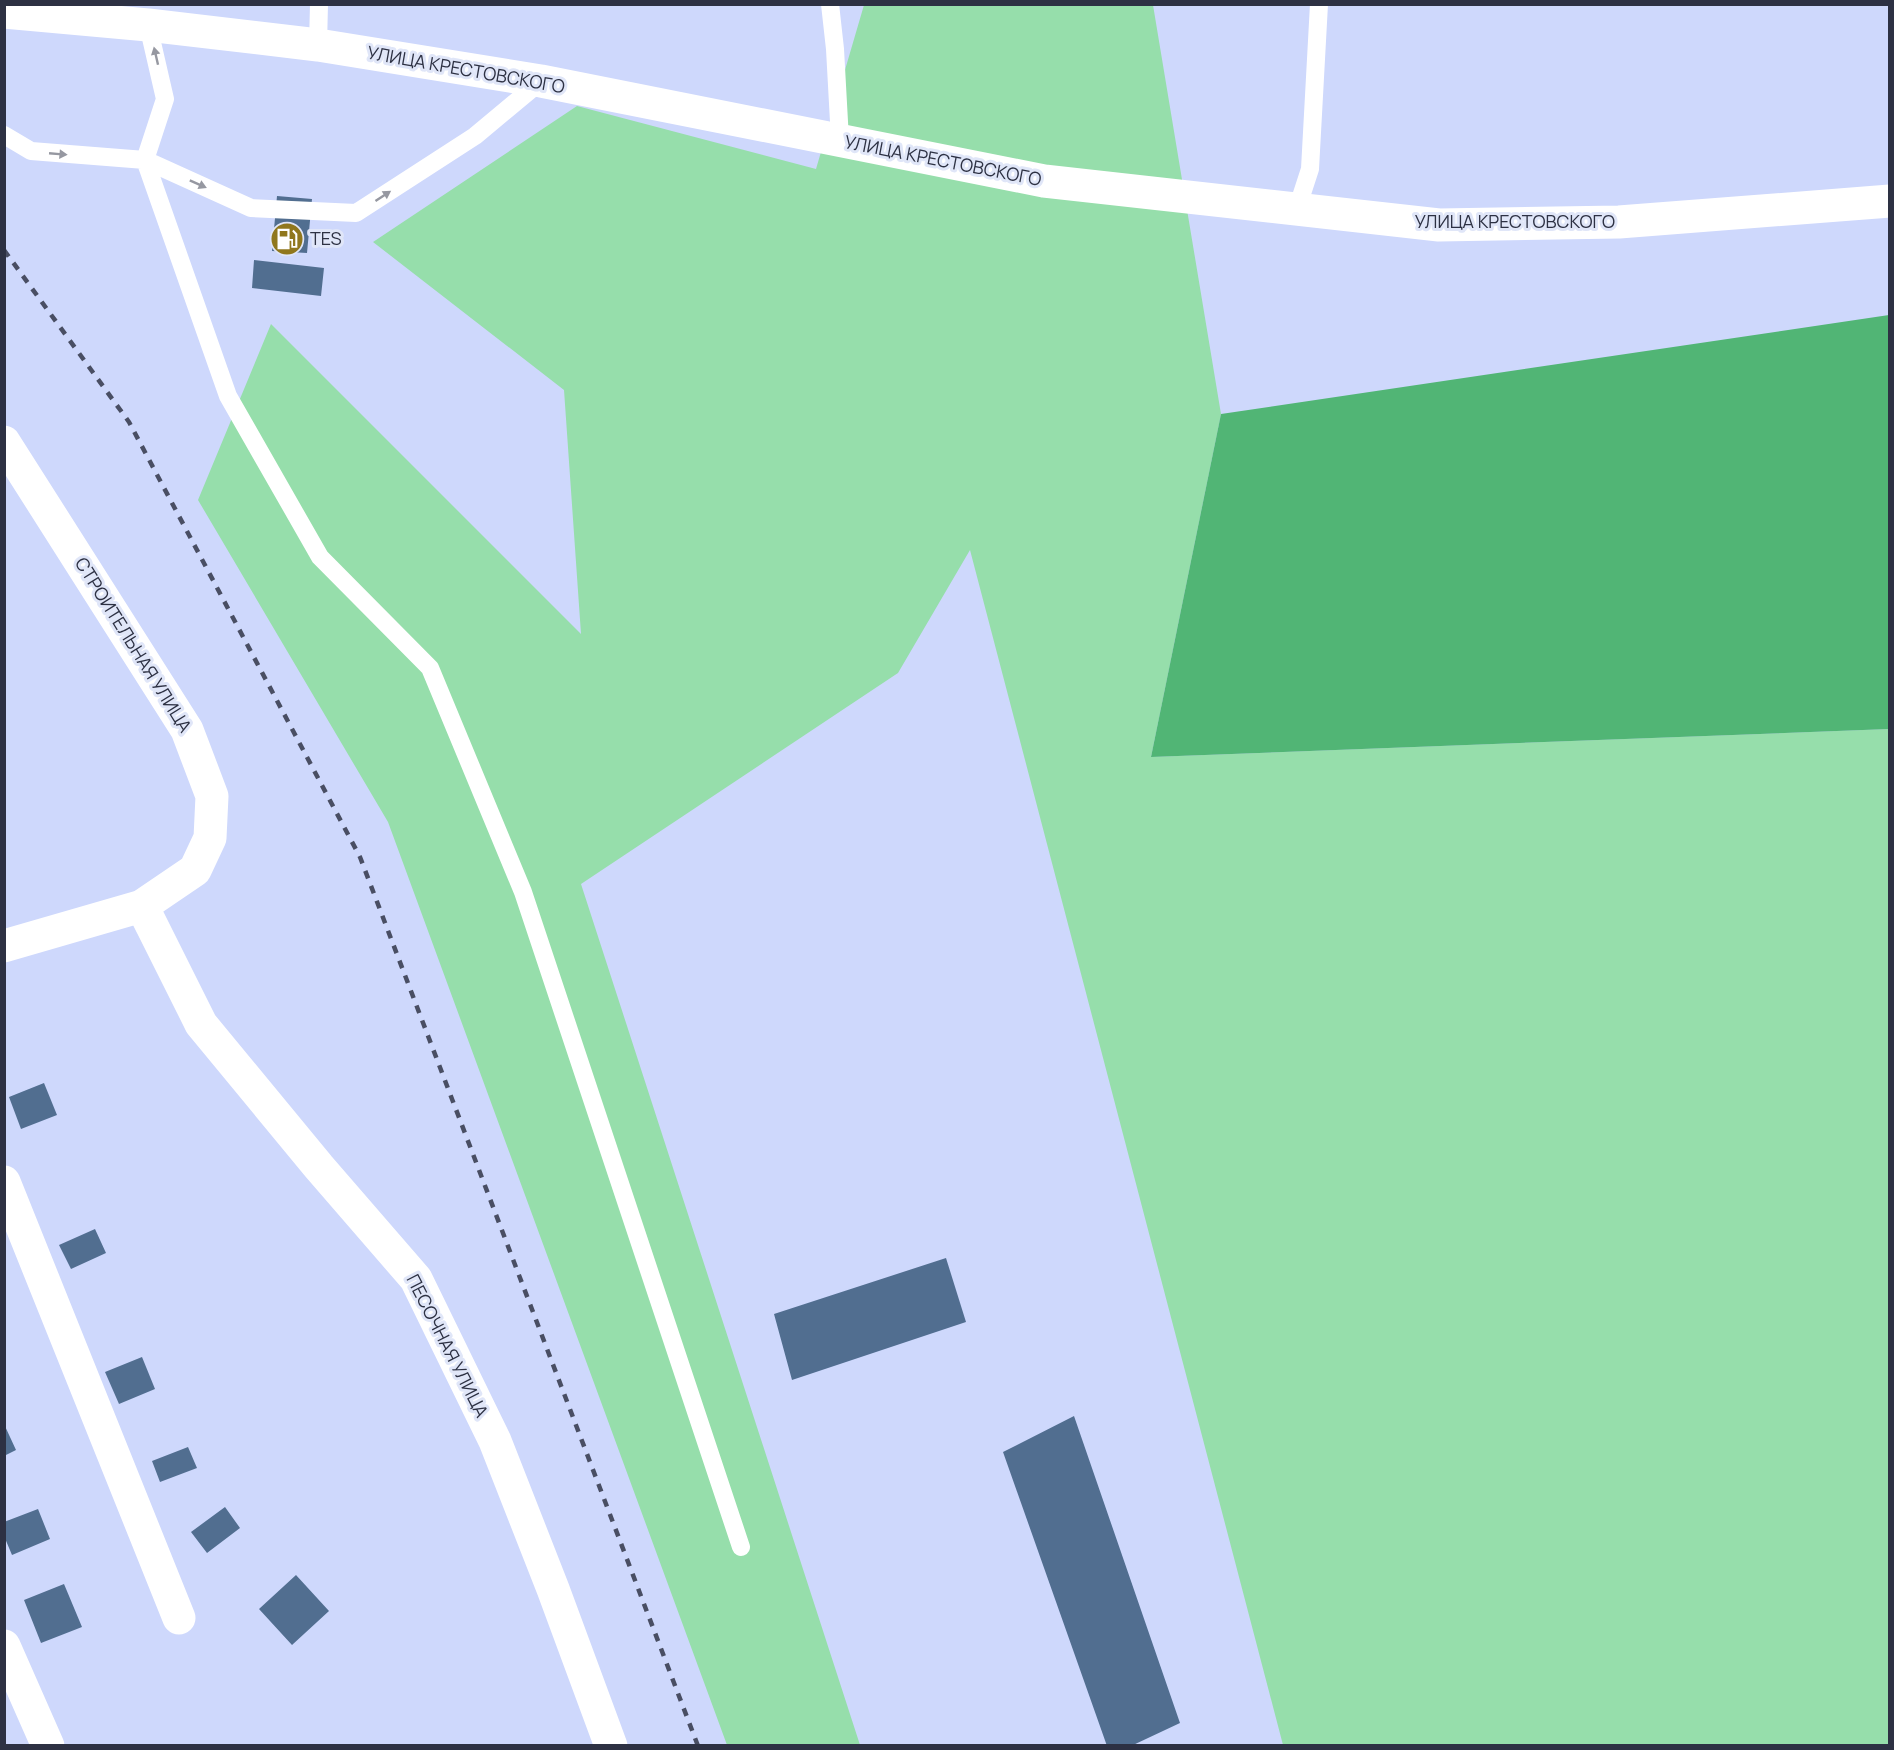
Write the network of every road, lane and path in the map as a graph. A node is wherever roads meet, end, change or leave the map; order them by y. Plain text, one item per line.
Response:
1 (319, 4) edge
2 (830, 4) edge
3 (1319, 4) edge
4 (4, 12) edge
5 (148, 25) junction
6 (318, 45) junction
7 (541, 81) junction
8 (4, 135) edge
9 (840, 140) junction
10 (145, 160) junction
11 (1890, 201) edge
12 (1297, 209) junction
13 (4, 442) edge
14 (142, 906) junction
15 (4, 946) edge
16 (4, 1182) edge
17 (741, 1547) dead end
18 (179, 1618) dead end
19 (4, 1646) edge
20 (48, 1746) edge
21 (611, 1746) edge

1 - 6 lane
2 - 9 lane
3 - 12 lane
4 - 5 street, УЛИЦА КРЕСТОВСКОГО
5 - 6 street, УЛИЦА КРЕСТОВСКОГО
10 -> 5 lane
6 - 7 street, УЛИЦА КРЕСТОВСКОГО
7 - 9 street, УЛИЦА КРЕСТОВСКОГО
10 -> 7 lane
8 -> 10 lane
9 - 12 street, УЛИЦА КРЕСТОВСКОГО
10 - 17 lane
11 - 12 street, УЛИЦА КРЕСТОВСКОГО
13 - 14 street, СТРОИТЕЛЬНАЯ УЛИЦА
14 - 15 street, СТРОИТЕЛЬНАЯ УЛИЦА
14 - 21 street, ПЕСОЧНАЯ УЛИЦА
16 - 18 street
19 - 20 street

